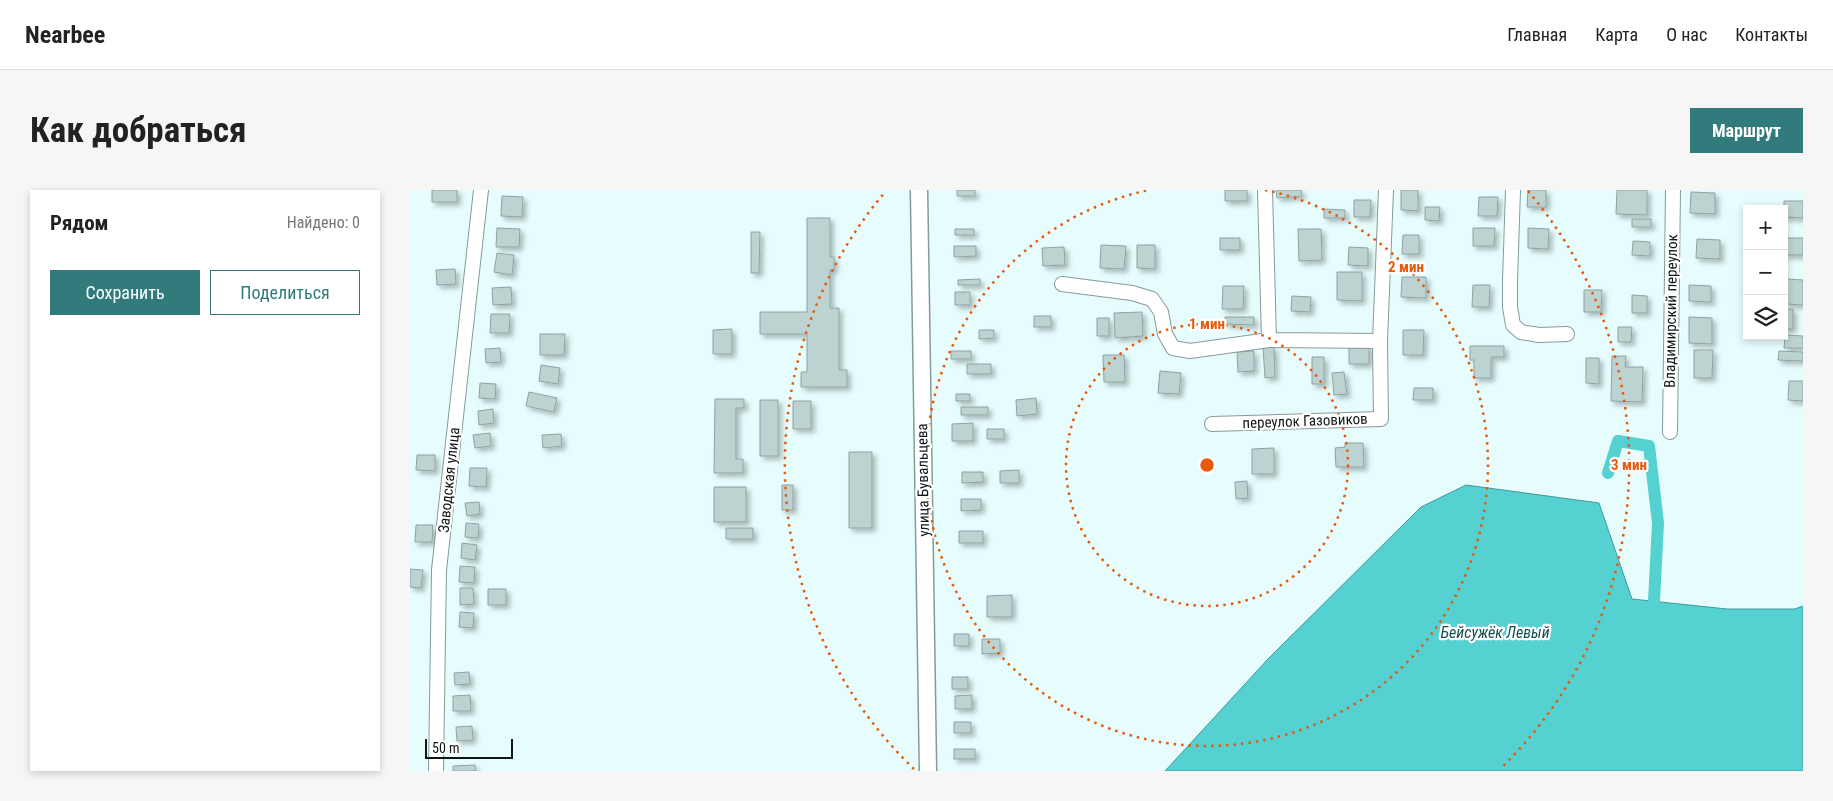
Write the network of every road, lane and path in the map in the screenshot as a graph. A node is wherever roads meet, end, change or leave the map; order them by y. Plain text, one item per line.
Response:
1 (480, 190) edge
2 (919, 190) edge
3 (1265, 190) edge
4 (1386, 190) edge
5 (1512, 190) edge
6 (1672, 190) edge
7 (1062, 284) dead end
8 (1567, 334) dead end
9 (1269, 340) junction
10 (1380, 341) junction
11 (1212, 424) dead end
12 (1670, 432) dead end
13 (436, 771) edge
14 (928, 771) edge

1 - 13 street, Заводская улица
2 - 14 street, улица Бувальцева
3 - 9 street
4 - 10 street, переулок Газовиков
5 - 8 street
6 - 12 street, Владимирский переулок
7 - 9 street
9 - 10 street
10 - 11 street, переулок Газовиков

